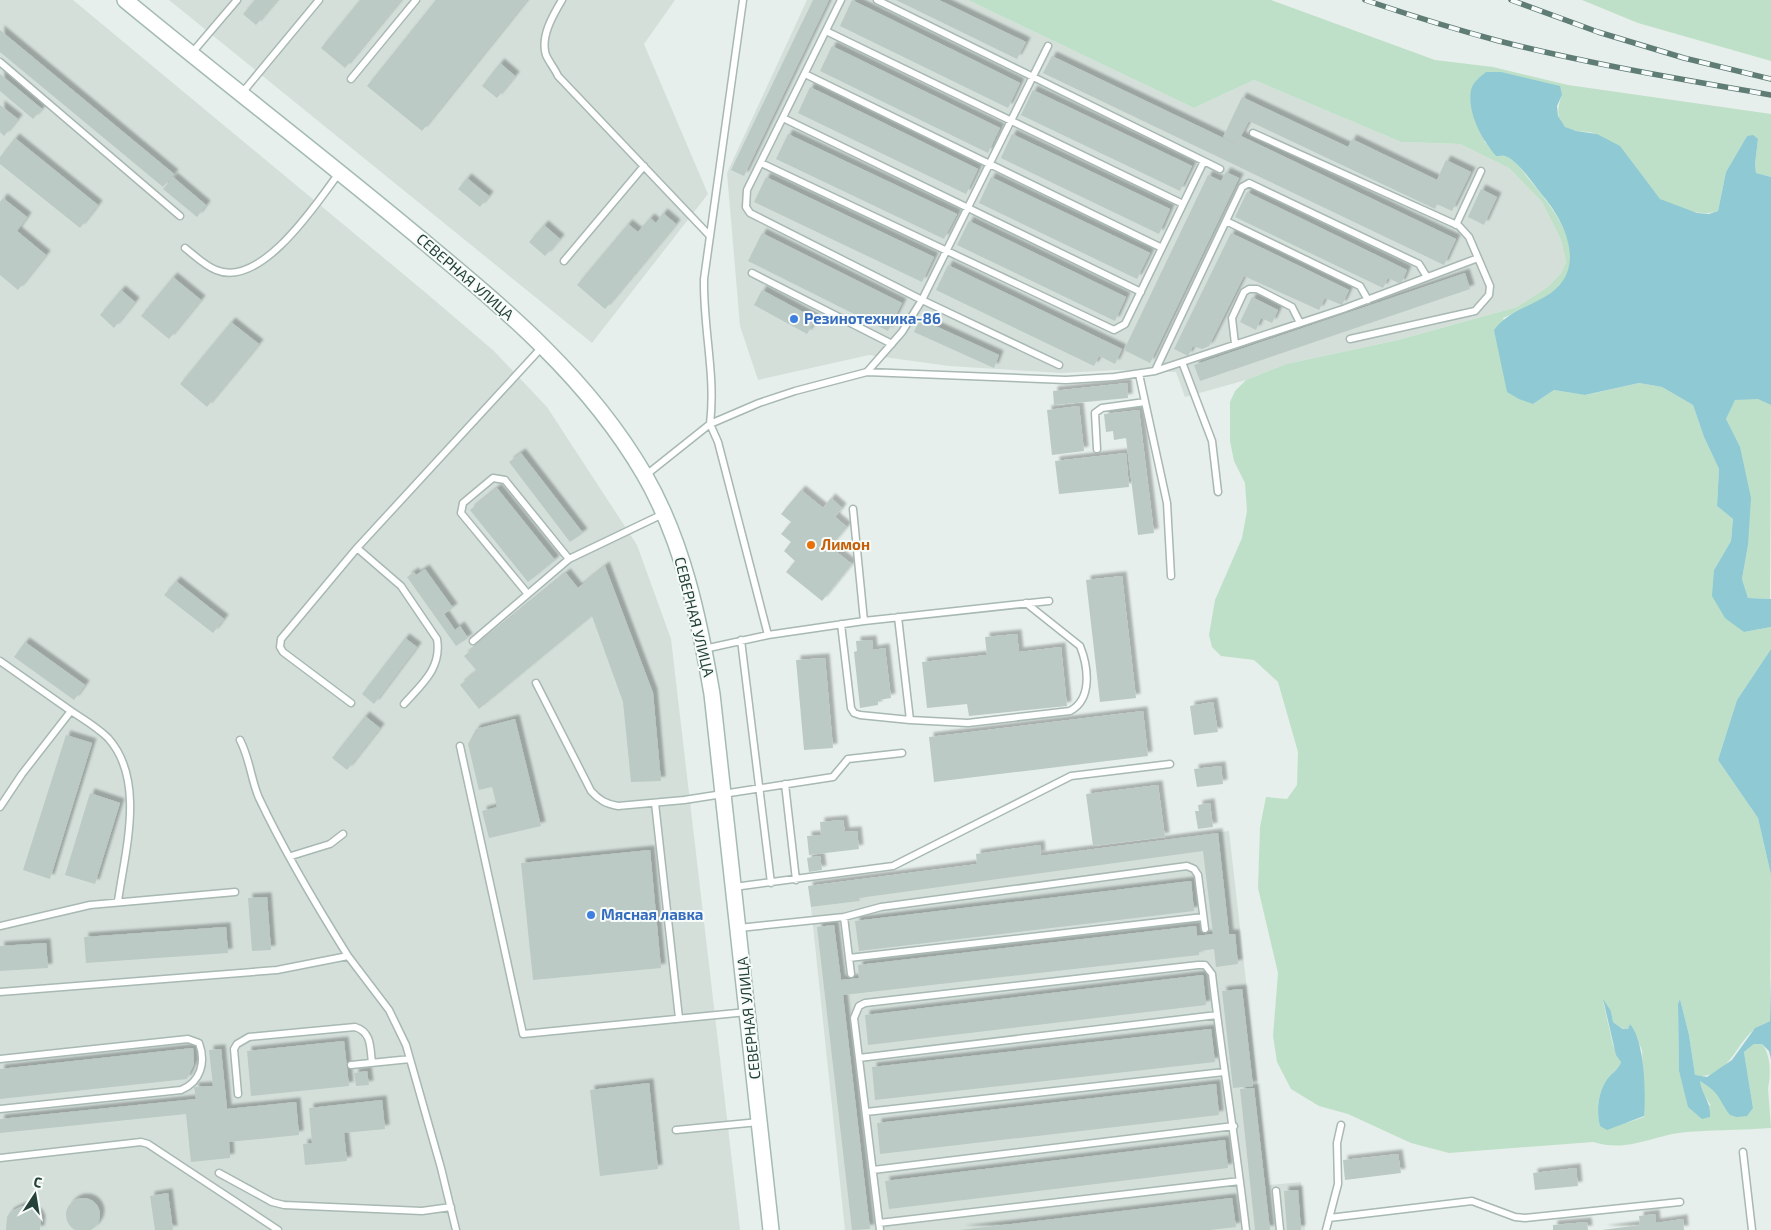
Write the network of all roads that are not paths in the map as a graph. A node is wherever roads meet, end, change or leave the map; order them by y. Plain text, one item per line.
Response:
1 (125, 0) edge
2 (237, 0) edge
3 (319, 0) edge
4 (416, 0) edge
5 (562, 0) edge
6 (743, 0) edge
7 (841, 0) edge
8 (877, 0) edge
9 (826, 31) junction
10 (1048, 46) dead end
11 (191, 54) junction
12 (0, 62) edge
13 (805, 74) junction
14 (1032, 78) junction
15 (351, 79) dead end
16 (241, 94) junction
17 (783, 118) junction
18 (1011, 120) junction
19 (1253, 133) dead end
20 (1204, 161) junction
21 (761, 163) junction
22 (990, 164) junction
23 (644, 166) junction
24 (1220, 169) dead end
25 (1481, 171) dead end
26 (340, 172) junction
27 (1183, 204) junction
28 (968, 208) junction
29 (180, 216) dead end
30 (1226, 221) junction
31 (1456, 225) junction
32 (709, 235) junction
33 (185, 248) dead end
34 (1162, 248) junction
35 (946, 252) junction
36 (1478, 258) junction
37 (564, 261) dead end
38 (752, 273) dead end
39 (1427, 277) junction
40 (1141, 292) junction
41 (922, 300) junction
42 (1368, 300) junction
43 (1300, 323) junction
44 (1350, 339) dead end
45 (892, 344) junction
46 (1235, 344) junction
47 (544, 345) junction
48 (1182, 362) junction
49 (1059, 365) dead end
50 (1155, 371) junction
51 (867, 372) junction
52 (1139, 374) junction
53 (1145, 402) junction
54 (710, 424) junction
55 (1097, 449) dead end
56 (644, 475) junction
57 (1218, 492) dead end
58 (853, 508) dead end
59 (663, 514) junction
60 (357, 548) junction
61 (569, 559) junction
62 (1171, 576) dead end
63 (527, 593) junction
64 (1049, 601) dead end
65 (1026, 603) junction
66 (898, 617) junction
67 (864, 621) junction
68 (841, 624) junction
69 (768, 635) junction
70 (741, 640) junction
71 (473, 641) dead end
72 (704, 649) junction
73 (0, 661) edge
74 (536, 683) dead end
75 (351, 704) dead end
76 (404, 704) dead end
77 (70, 711) junction
78 (910, 720) junction
79 (240, 740) dead end
80 (460, 746) dead end
81 (902, 753) dead end
82 (1170, 764) dead end
83 (785, 784) junction
84 (760, 787) junction
85 (723, 794) junction
86 (655, 803) junction
87 (0, 807) edge
88 (343, 834) dead end
89 (290, 856) junction
90 (796, 880) junction
91 (771, 883) junction
92 (734, 887) junction
93 (235, 892) dead end
94 (118, 901) junction
95 (844, 917) junction
96 (1203, 917) junction
97 (0, 926) edge
98 (739, 928) junction
99 (1205, 930) dead end
100 (348, 956) junction
101 (849, 958) junction
102 (850, 974) dead end
103 (0, 992) edge
104 (749, 1012) junction
105 (1217, 1015) junction
106 (679, 1018) junction
107 (859, 1058) junction
108 (0, 1059) edge
109 (410, 1059) junction
110 (372, 1063) junction
111 (351, 1065) dead end
112 (1224, 1072) junction
113 (238, 1094) dead end
114 (0, 1108) edge
115 (866, 1112) junction
116 (760, 1122) junction
117 (1341, 1125) dead end
118 (1234, 1126) junction
119 (676, 1130) dead end
120 (1742, 1152) dead end
121 (0, 1158) edge
122 (873, 1170) junction
123 (219, 1172) dead end
124 (1240, 1181) junction
125 (1276, 1190) dead end
126 (1680, 1202) dead end
127 (450, 1207) junction
128 (1329, 1218) junction
129 (880, 1227) edge
130 (278, 1230) edge
131 (456, 1230) edge
132 (771, 1230) edge
133 (1246, 1230) edge
134 (1280, 1230) edge
135 (1326, 1230) edge
136 (1752, 1230) edge

1 - 11 main road, СЕВЕРНАЯ УЛИЦА
2 - 11 lane
3 - 16 lane
4 - 15 lane
5 - 23 lane
6 - 32 lane
7 - 9 lane
8 - 14 lane
9 - 13 lane
9 - 18 lane
10 - 14 lane
11 - 16 main road, СЕВЕРНАЯ УЛИЦА
12 - 29 lane
13 - 17 lane
13 - 22 lane
14 - 18 lane
14 - 20 lane
16 - 26 main road, СЕВЕРНАЯ УЛИЦА
17 - 21 lane
17 - 28 lane
18 - 22 lane
18 - 27 lane
19 - 31 lane
20 - 24 lane
20 - 27 lane
21 - 35 lane
21 - 41 lane
22 - 28 lane
22 - 34 lane
23 - 32 lane
23 - 37 lane
25 - 31 lane
26 - 33 lane
26 - 47 main road, СЕВЕРНАЯ УЛИЦА
27 - 34 lane
28 - 35 lane
28 - 40 lane
30 - 39 lane
30 - 42 lane
30 - 50 lane
31 - 36 lane
32 - 54 lane
34 - 40 lane
35 - 40 lane
35 - 41 lane
36 - 39 lane
36 - 44 lane
38 - 45 lane
39 - 42 lane
41 - 45 lane
41 - 49 lane
42 - 43 lane
43 - 46 lane
43 - 46 lane
45 - 51 lane
46 - 48 lane
47 - 56 main road, СЕВЕРНАЯ УЛИЦА
47 - 60 lane
48 - 50 lane
48 - 57 lane
50 - 52 lane
51 - 52 lane
51 - 54 lane
52 - 53 lane
53 - 55 lane
53 - 62 lane
54 - 56 lane
54 - 69 lane
56 - 59 main road, СЕВЕРНАЯ УЛИЦА
58 - 67 lane
59 - 61 lane
59 - 72 main road, СЕВЕРНАЯ УЛИЦА
60 - 75 lane
60 - 76 lane
61 - 63 lane
61 - 63 lane
63 - 71 lane
64 - 65 lane
65 - 66 lane
65 - 78 lane
66 - 67 lane
66 - 78 lane
67 - 68 lane
68 - 69 lane
68 - 78 lane
69 - 70 lane
70 - 72 lane
70 - 84 lane
72 - 85 main road, СЕВЕРНАЯ УЛИЦА
73 - 77 lane
74 - 86 lane
77 - 87 lane
77 - 94 lane
79 - 89 lane
80 - 106 lane
81 - 83 lane
82 - 90 lane
83 - 84 lane
83 - 90 lane
84 - 85 lane
84 - 91 lane
85 - 86 lane
85 - 92 main road, СЕВЕРНАЯ УЛИЦА
86 - 106 lane
88 - 89 lane
89 - 100 lane
90 - 91 lane
91 - 92 lane
92 - 98 main road, СЕВЕРНАЯ УЛИЦА
93 - 94 lane
94 - 97 lane
95 - 96 lane
95 - 98 lane
95 - 101 lane
96 - 99 lane
96 - 101 lane
98 - 104 main road, СЕВЕРНАЯ УЛИЦА
100 - 103 lane
100 - 109 lane
101 - 102 lane
104 - 106 lane
104 - 116 main road, СЕВЕРНАЯ УЛИЦА
105 - 107 lane
105 - 107 lane
105 - 112 lane
107 - 115 lane
108 - 114 lane
109 - 110 lane
109 - 127 lane
110 - 111 lane
110 - 113 lane
112 - 115 lane
112 - 118 lane
115 - 122 lane
116 - 119 lane
116 - 132 main road, СЕВЕРНАЯ УЛИЦА
117 - 128 lane
118 - 122 lane
118 - 124 lane
120 - 136 lane
121 - 130 lane
122 - 129 lane
123 - 127 lane
124 - 129 lane
124 - 133 lane
125 - 134 lane
126 - 128 lane
127 - 131 lane
128 - 135 lane

